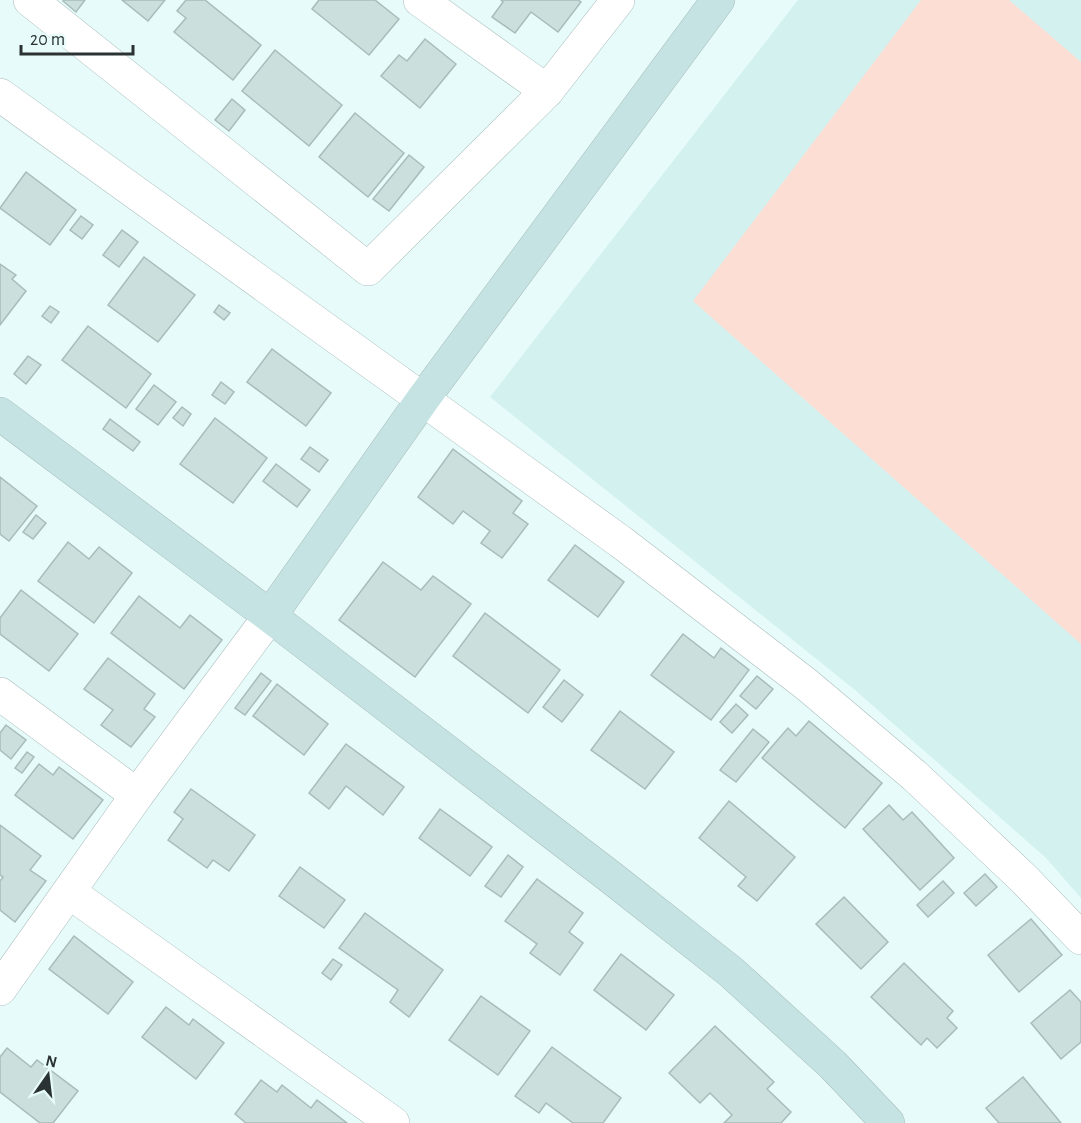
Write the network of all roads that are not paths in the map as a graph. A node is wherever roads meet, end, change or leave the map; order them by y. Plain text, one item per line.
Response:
1 (30, 0) edge
2 (420, 0) edge
3 (618, 0) edge
4 (718, 0) edge
5 (547, 92) junction
6 (0, 94) edge
7 (423, 399) junction
8 (0, 414) edge
9 (270, 616) junction
10 (0, 694) edge
11 (137, 795) junction
12 (69, 892) junction
13 (1081, 938) edge
14 (6, 968) edge
15 (393, 1123) edge
16 (888, 1123) edge

1 - 5 street
2 - 5 street
3 - 5 street
4 - 7 street
6 - 7 street
7 - 9 street
7 - 13 street
8 - 9 street
9 - 11 street
9 - 16 street
10 - 11 street
11 - 12 street
12 - 14 street
12 - 15 street

